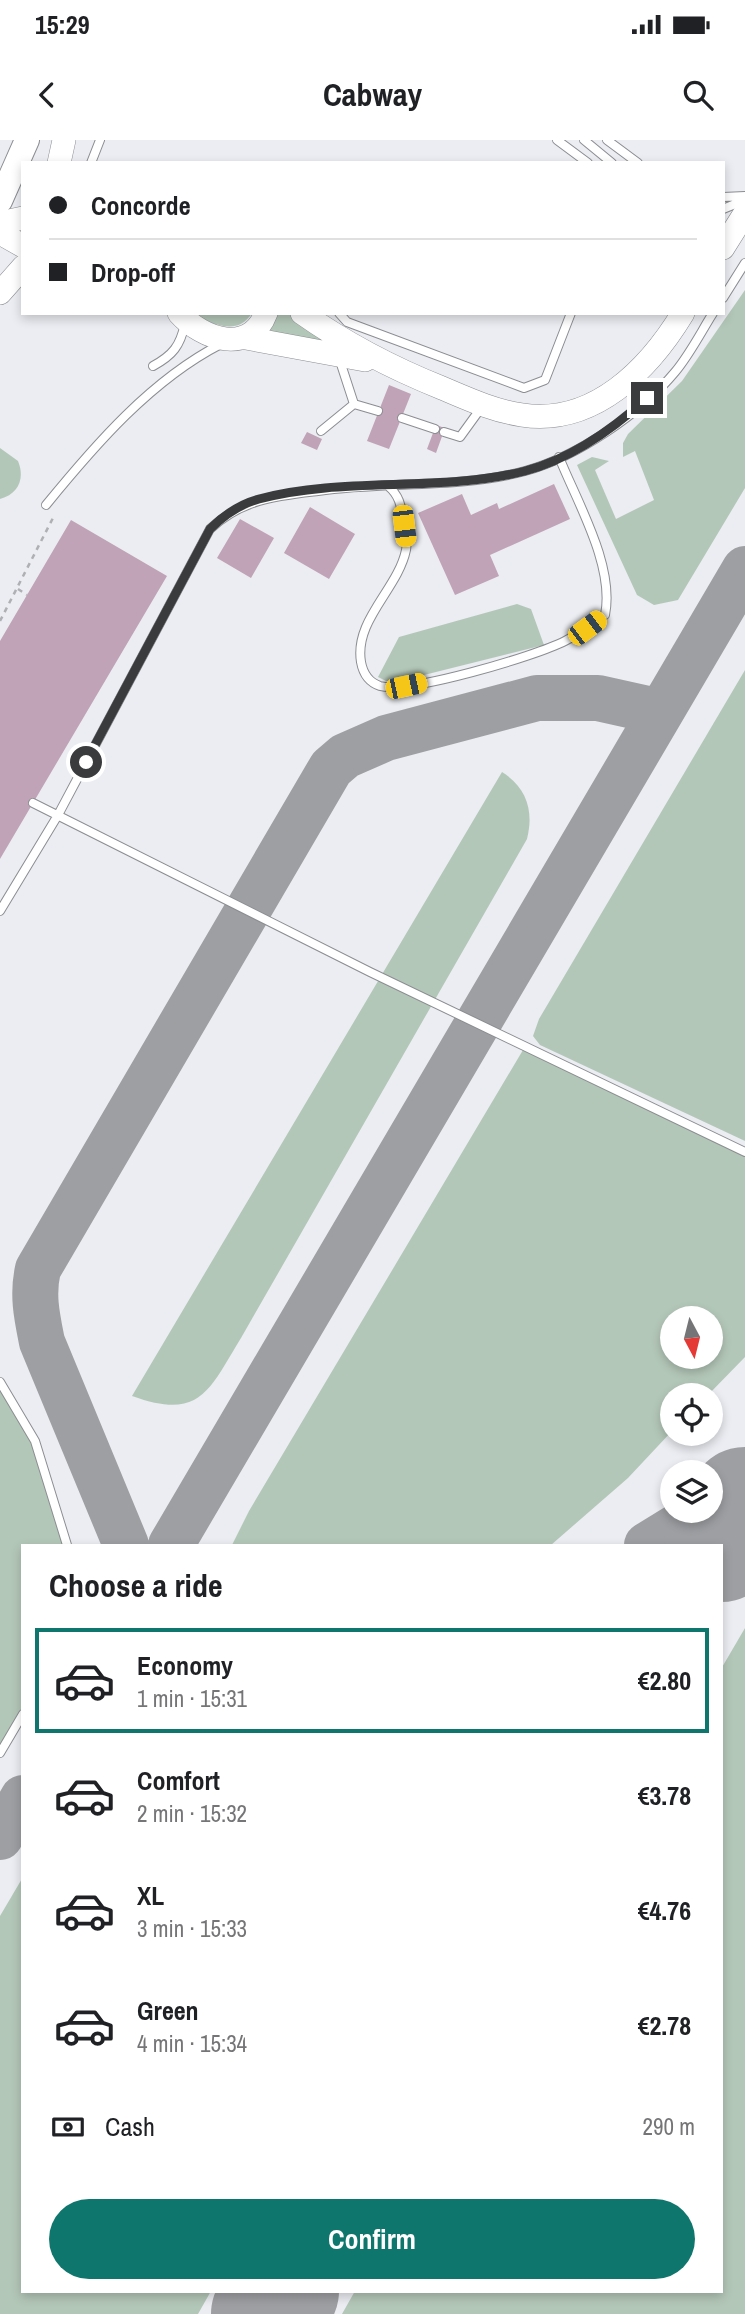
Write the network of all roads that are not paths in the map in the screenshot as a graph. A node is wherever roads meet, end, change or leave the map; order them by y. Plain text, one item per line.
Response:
1 (27, 140) edge
2 (64, 140) edge
3 (100, 140) edge
4 (557, 140) edge
5 (584, 140) edge
6 (607, 140) edge
7 (59, 161) edge
8 (92, 161) edge
9 (585, 161) edge
10 (610, 161) edge
11 (635, 161) edge
12 (725, 197) edge
13 (745, 198) edge
14 (0, 201) edge
15 (725, 208) edge
16 (745, 213) edge
17 (21, 218) edge
18 (0, 223) edge
19 (0, 233) edge
20 (725, 241) edge
21 (21, 245) edge
22 (745, 263) edge
23 (21, 269) edge
24 (0, 293) edge
25 (725, 295) edge
26 (265, 315) edge
27 (305, 315) edge
28 (340, 315) edge
29 (570, 315) edge
30 (681, 315) edge
31 (712, 315) edge
32 (182, 317) edge
33 (238, 339) junction
34 (338, 355) junction
35 (382, 364) junction
36 (153, 366) dead end
37 (354, 404) junction
38 (483, 405) junction
39 (378, 411) dead end
40 (402, 418) dead end
41 (435, 429) dead end
42 (321, 431) dead end
43 (444, 432) dead end
44 (559, 457) junction
45 (388, 486) junction
46 (47, 505) dead end
47 (33, 803) dead end
48 (58, 815) junction
49 (0, 911) edge
50 (745, 1152) edge
51 (0, 1382) edge
52 (67, 1544) edge
53 (21, 1717) edge
54 (0, 1753) edge

1 - 14 main road
2 - 7 street
3 - 8 lane
4 - 9 lane
5 - 10 lane
6 - 11 lane
12 - 13 lane
13 - 15 lane
16 - 20 street
17 - 18 street
19 - 21 street
22 - 25 lane
23 - 24 street
26 - 33 street
27 - 35 street
28 - 29 lane
30 - 38 street
31 - 44 lane
32 - 33 street
32 - 36 lane
33 - 34 street
33 - 46 lane
34 - 35 street
34 - 37 lane
35 - 38 street
37 - 39 lane
37 - 42 lane
38 - 43 lane
40 - 41 lane
44 - 45 lane
44 - 45 lane
45 - 48 lane
47 - 48 lane
48 - 49 lane
48 - 50 lane
51 - 52 lane
53 - 54 lane

